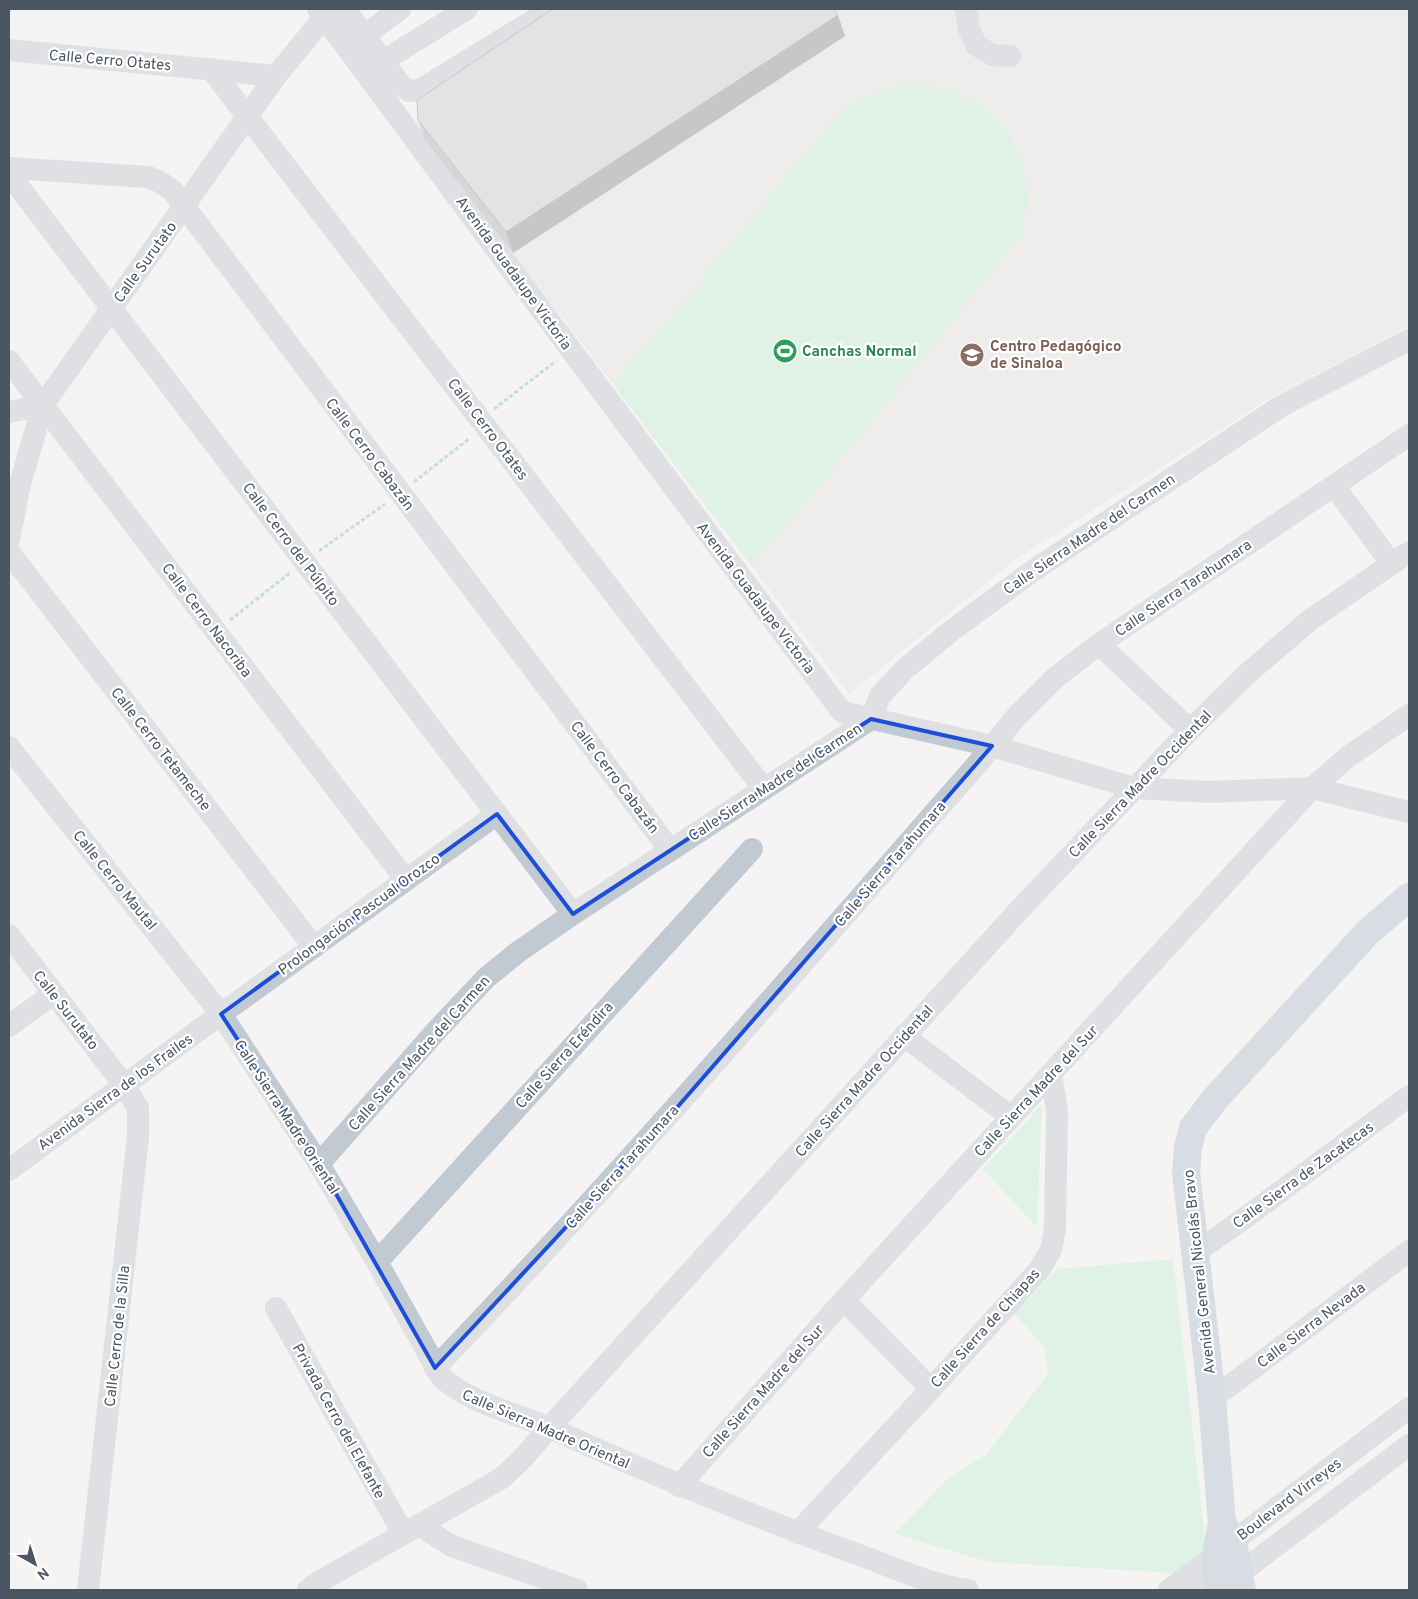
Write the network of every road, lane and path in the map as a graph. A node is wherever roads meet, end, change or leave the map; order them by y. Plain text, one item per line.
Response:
1 (400, 9) edge
2 (467, 9) edge
3 (552, 9) edge
4 (966, 9) edge
5 (330, 11) edge
6 (364, 36) junction
7 (9, 50) edge
8 (1010, 56) dead end
9 (383, 61) junction
10 (212, 69) junction
11 (276, 76) junction
12 (248, 116) junction
13 (9, 168) edge
14 (9, 174) edge
15 (184, 207) junction
16 (111, 308) junction
17 (1409, 340) edge
18 (9, 361) edge
19 (43, 406) junction
20 (9, 412) edge
21 (1409, 435) edge
22 (1334, 486) junction
23 (9, 540) edge
24 (9, 552) edge
25 (1400, 558) edge
26 (1099, 644) junction
27 (1409, 715) edge
28 (871, 719) junction
29 (1190, 730) junction
30 (992, 746) junction
31 (9, 747) edge
32 (1134, 788) junction
33 (1312, 788) junction
34 (764, 789) junction
35 (1409, 812) edge
36 (497, 814) junction
37 (752, 849) dead end
38 (670, 850) junction
39 (406, 880) junction
40 (1409, 896) edge
41 (573, 914) junction
42 (9, 935) edge
43 (314, 947) junction
44 (53, 994) junction
45 (221, 1014) junction
46 (9, 1026) edge
47 (904, 1036) junction
48 (1051, 1075) junction
49 (124, 1085) junction
50 (1409, 1096) edge
51 (1011, 1117) junction
52 (319, 1164) junction
53 (9, 1170) edge
54 (1409, 1251) edge
55 (1196, 1252) junction
56 (377, 1262) junction
57 (844, 1300) junction
58 (276, 1308) dead end
59 (436, 1368) junction
60 (931, 1389) junction
61 (1212, 1399) junction
62 (1409, 1408) edge
63 (549, 1428) junction
64 (1409, 1445) edge
65 (679, 1486) junction
66 (411, 1530) junction
67 (797, 1533) junction
68 (1224, 1540) junction
69 (1241, 1582) edge
70 (538, 1583) edge
71 (88, 1590) edge
72 (308, 1590) edge
73 (577, 1590) edge
74 (968, 1590) edge
75 (1169, 1590) edge
76 (1189, 1590) edge
77 (1217, 1590) edge

1 - 6 street
2 - 9 street
3 - 9 street
4 - 8 street
5 - 6 street
5 - 11 street, Calle Surutato
5 - 28 street, Avenida Guadalupe Victoria
6 - 9 street
7 - 10 street, Calle Cerro Otates
10 - 11 street, Calle Cerro Otates
10 - 12 street, Calle Cerro Otates
11 - 12 street, Calle Surutato
12 - 15 street, Calle Surutato
12 - 34 street, Calle Cerro Otates
13 - 15 street, Calle Cerro Cabazán
14 - 16 street, Calle Cerro del Púlpito
15 - 16 street, Calle Surutato
15 - 38 street, Calle Cerro Cabazán
16 - 19 street, Calle Surutato
16 - 36 street, Calle Cerro del Púlpito
17 - 28 street, Calle Sierra Madre del Carmen
18 - 19 street, Calle Cerro Nacoriba
19 - 20 street
19 - 23 street, Calle Surutato
19 - 39 street, Calle Cerro Nacoriba
21 - 22 street, Calle Sierra Tarahumara
22 - 25 street
22 - 26 street, Calle Sierra Tarahumara
24 - 43 street, Calle Cerro Tetameche
25 - 29 street, Calle Sierra Madre Occidental
26 - 29 street
26 - 30 street, Calle Sierra Tarahumara
27 - 33 street, Calle Sierra Madre del Sur
28 - 30 street, Avenida Guadalupe Victoria
28 - 34 street, Calle Sierra Madre del Carmen
29 - 32 street, Calle Sierra Madre Occidental
30 - 32 street, Avenida Guadalupe Victoria
30 - 59 street, Calle Sierra Tarahumara
31 - 45 street, Calle Cerro Mautal
32 - 33 street, Avenida Guadalupe Victoria
32 - 47 street, Calle Sierra Madre Occidental
33 - 35 street, Avenida Guadalupe Victoria
33 - 48 street, Calle Sierra Madre del Sur
34 - 38 street, Calle Sierra Madre del Carmen
36 - 39 street, Prolongación Pascual Orozco
36 - 41 street, Calle Cerro del Púlpito
37 - 56 street, Calle Sierra Eréndira
38 - 41 street, Calle Sierra Madre del Carmen
39 - 43 street, Prolongación Pascual Orozco
40 - 55 main road, Avenida General Nicolás Bravo
41 - 52 street, Calle Sierra Madre del Carmen
42 - 44 street, Calle Surutato
43 - 45 street, Prolongación Pascual Orozco
44 - 46 street
44 - 49 street, Calle Surutato
45 - 49 street, Avenida Sierra de los Frailes
45 - 52 street, Calle Sierra Madre Oriental
47 - 51 street
47 - 63 street, Calle Sierra Madre Occidental
48 - 51 street, Calle Sierra Madre del Sur
48 - 60 street, Calle Sierra de Chiapas
49 - 53 street, Avenida Sierra de los Frailes
49 - 71 street, Calle Cerro de la Silla
50 - 55 street, Calle Sierra de Zacatecas
51 - 57 street, Calle Sierra Madre del Sur
52 - 56 street, Calle Sierra Madre Oriental
54 - 61 street, Calle Sierra Nevada
55 - 61 main road, Avenida General Nicolás Bravo
56 - 59 street, Calle Sierra Madre Oriental
57 - 60 street
57 - 65 street, Calle Sierra Madre del Sur
58 - 66 street, Privada Cerro del Elefante
59 - 63 street, Calle Sierra Madre Oriental
60 - 67 street, Calle Sierra de Chiapas
61 - 68 main road, Avenida General Nicolás Bravo
62 - 68 street, Boulevard Virreyes
63 - 65 street, Calle Sierra Madre Oriental
63 - 66 street, Calle Sierra Madre Occidental
64 - 69 street, Boulevard Virreyes
65 - 67 street, Calle Sierra Madre Oriental
66 - 70 street
66 - 72 street, Calle Sierra Madre Occidental
67 - 74 street, Calle Sierra Madre Oriental
68 - 69 main road, Avenida General Nicolás Bravo
68 - 75 street, Boulevard Virreyes
68 - 77 main road, Avenida General Nicolás Bravo
69 - 77 street, Boulevard Virreyes
70 - 73 street
76 - 77 street

